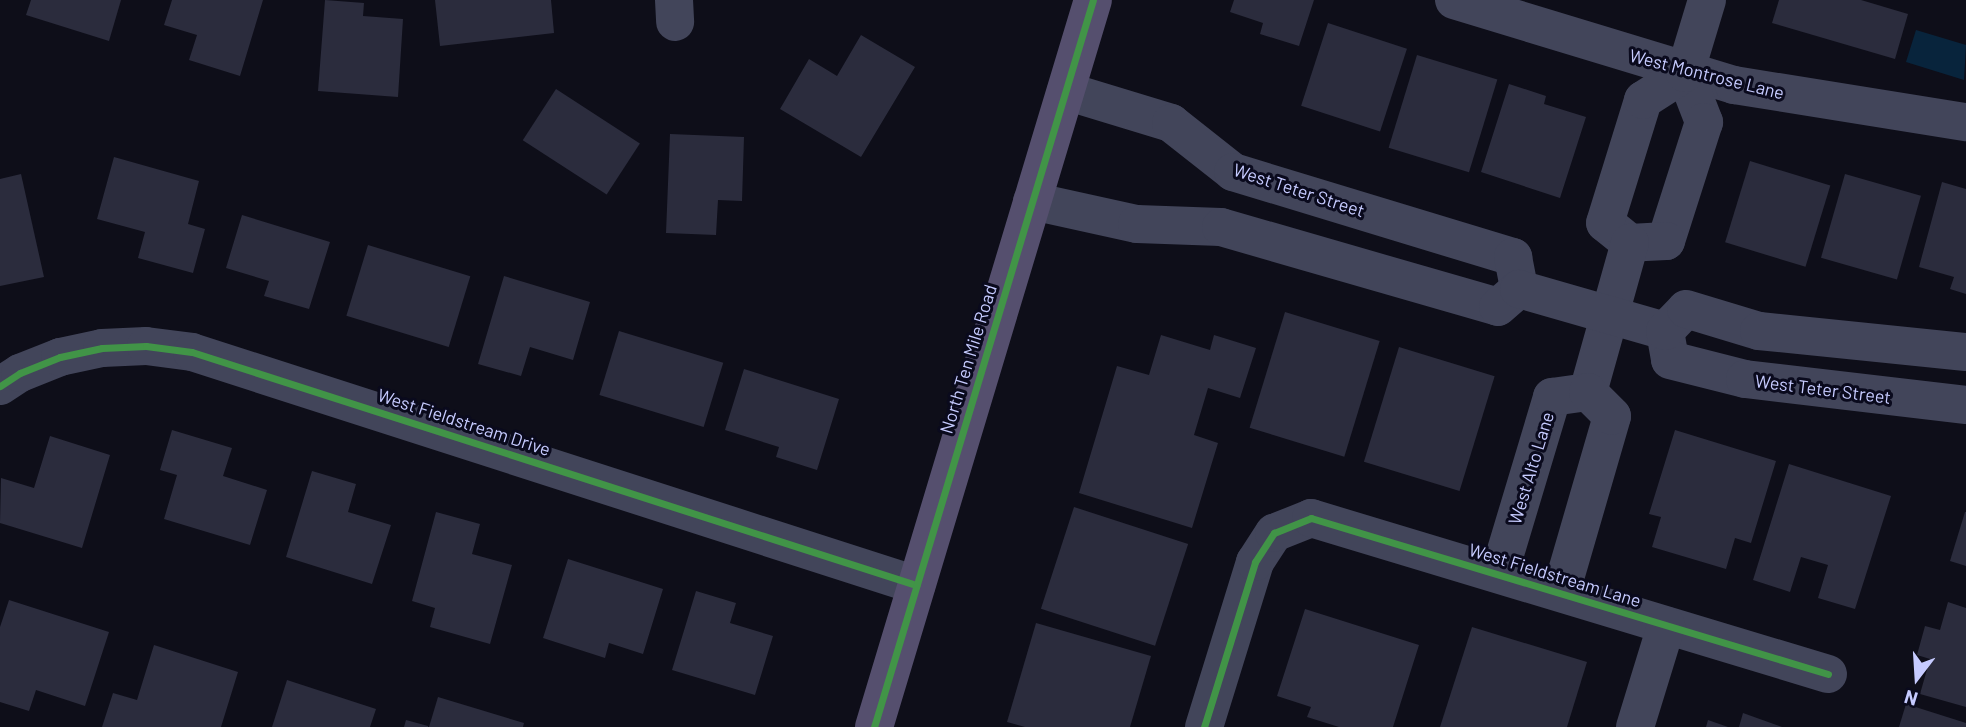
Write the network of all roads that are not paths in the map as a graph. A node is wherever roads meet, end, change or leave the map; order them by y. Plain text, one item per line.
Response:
1 (1093, 0) edge
2 (1454, 0) edge
3 (1707, 0) edge
4 (1685, 73) junction
5 (1066, 91) junction
6 (1966, 122) edge
7 (1032, 201) junction
8 (1630, 243) junction
9 (1519, 289) junction
10 (1609, 315) junction
11 (1665, 331) junction
12 (1966, 352) edge
13 (0, 386) edge
14 (1588, 393) junction
15 (1966, 405) edge
16 (1499, 573) junction
17 (916, 585) junction
18 (1561, 592) junction
19 (1666, 626) junction
20 (1828, 674) dead end
21 (874, 727) edge
22 (1204, 727) edge
23 (1634, 727) edge

1 - 5 main road, North Ten Mile Road
2 - 4 street, West Montrose Lane
3 - 4 street
4 - 6 street, West Montrose Lane
4 - 8 street
4 - 8 street
5 - 7 main road, North Ten Mile Road
5 - 9 street, West Teter Street
7 - 9 street
7 - 17 main road, North Ten Mile Road
8 - 10 street
9 - 10 street
10 - 11 street
10 - 14 street
11 - 12 street
11 - 15 street, West Teter Street
13 - 17 street, West Fieldstream Drive
14 - 16 street, West Alto Lane
14 - 18 street
16 - 18 street, West Fieldstream Lane
16 - 22 street, West Fieldstream Lane
17 - 21 main road, North Ten Mile Road
18 - 19 street, West Fieldstream Lane
19 - 20 street, West Fieldstream Lane
19 - 23 street

